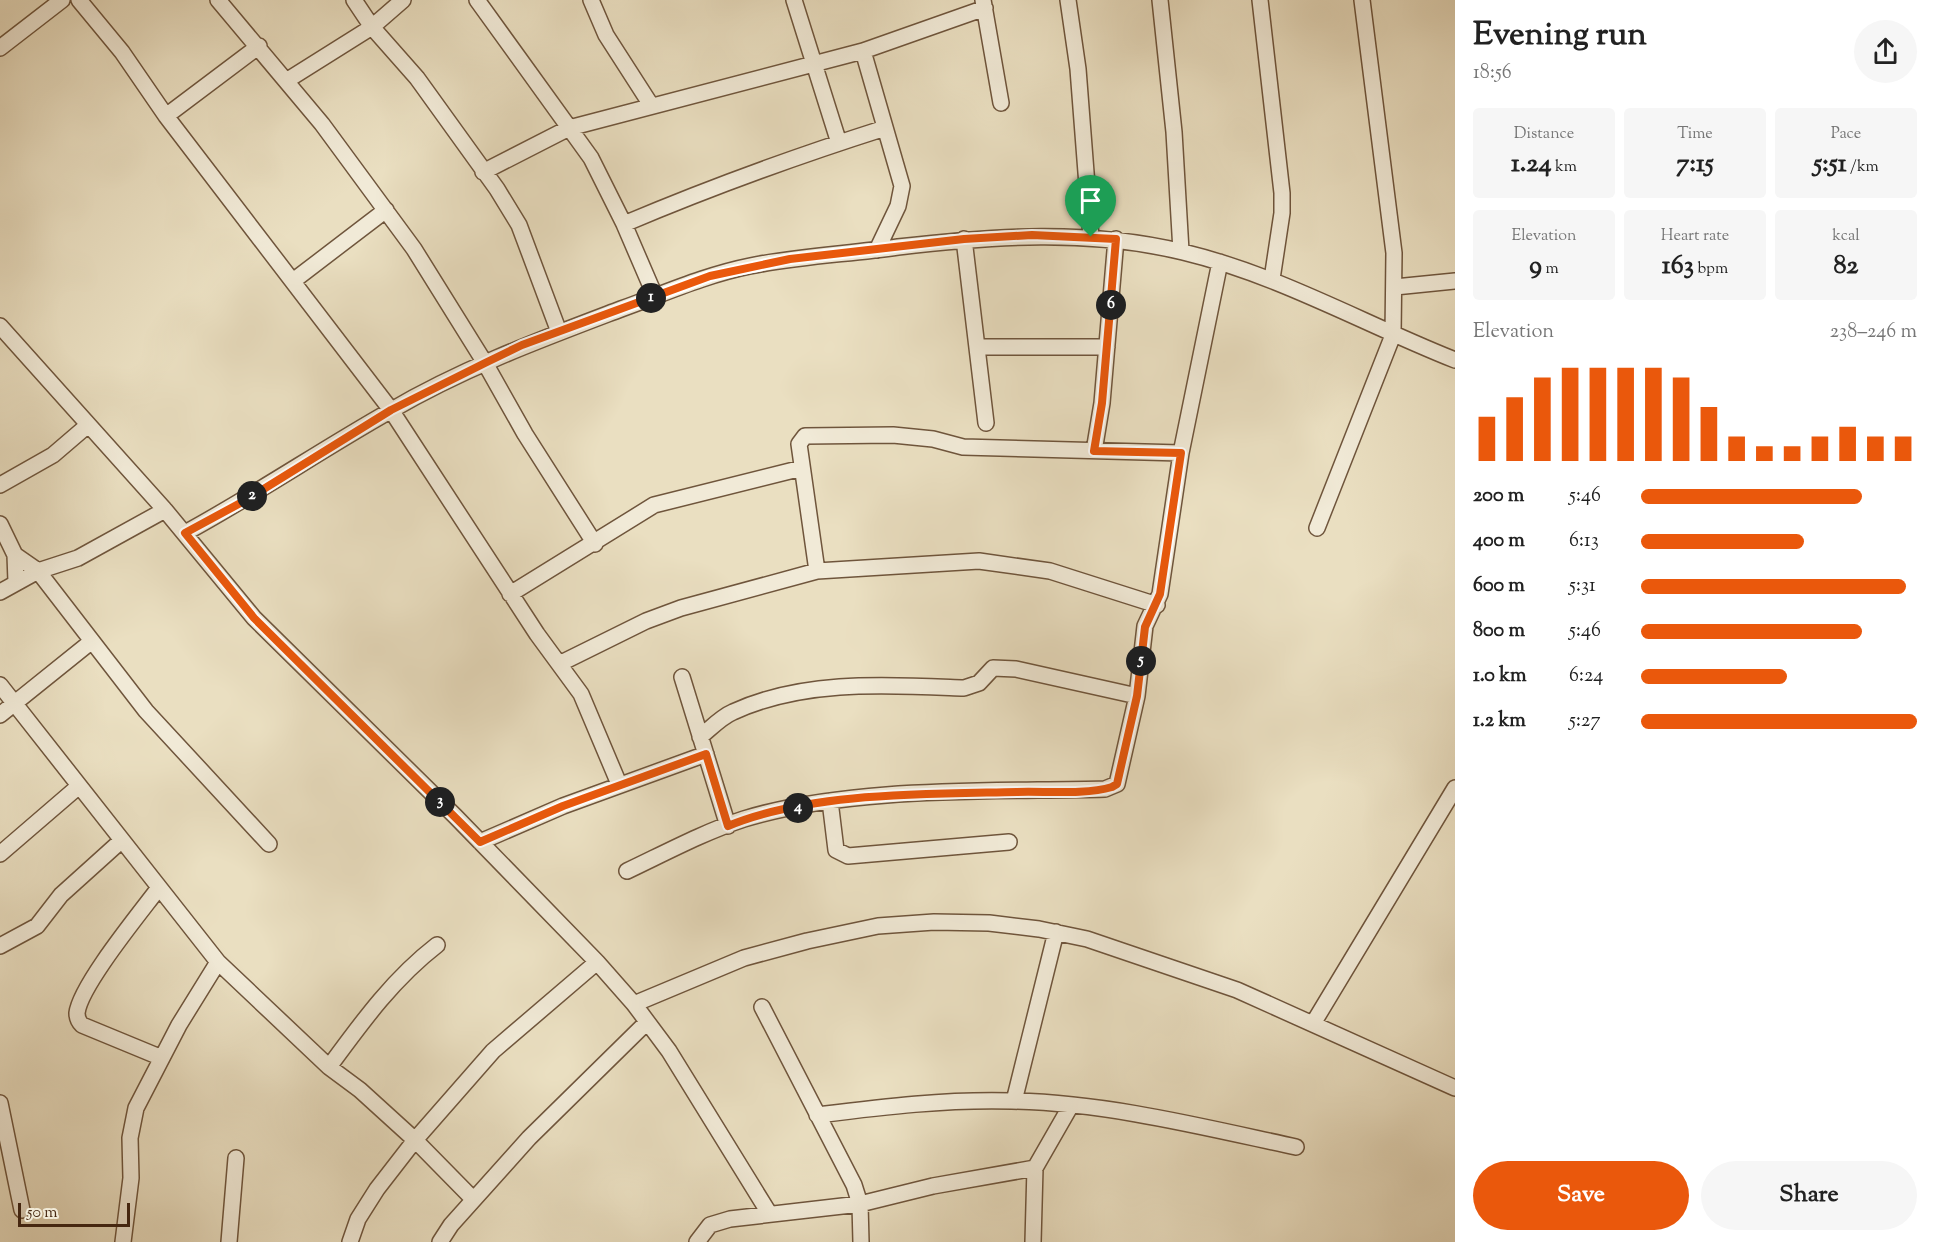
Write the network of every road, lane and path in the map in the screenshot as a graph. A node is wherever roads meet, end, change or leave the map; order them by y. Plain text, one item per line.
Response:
1 (63, 0) edge
2 (80, 0) edge
3 (218, 0) edge
4 (354, 0) edge
5 (403, 0) edge
6 (477, 0) edge
7 (591, 0) edge
8 (794, 0) edge
9 (1068, 0) edge
10 (1160, 0) edge
11 (1260, 0) edge
12 (1362, 0) edge
13 (984, 4) edge
14 (372, 27) junction
15 (1, 45) edge
16 (259, 46) junction
17 (863, 51) junction
18 (816, 65) junction
19 (286, 81) junction
20 (1000, 102) dead end
21 (651, 105) junction
22 (166, 116) junction
23 (569, 128) junction
24 (885, 128) junction
25 (839, 143) junction
26 (483, 172) junction
27 (386, 210) junction
28 (624, 224) junction
29 (1091, 237) junction
30 (964, 239) junction
31 (1116, 239) junction
32 (878, 250) junction
33 (1181, 251) junction
34 (1220, 262) junction
35 (1272, 279) junction
36 (293, 281) junction
37 (1455, 281) edge
38 (1395, 287) junction
39 (656, 296) junction
40 (0, 326) edge
41 (559, 332) junction
42 (1393, 335) junction
43 (977, 347) junction
44 (1107, 347) junction
45 (1455, 360) edge
46 (485, 363) junction
47 (391, 410) junction
48 (986, 423) dead end
49 (88, 425) junction
50 (1094, 451) junction
51 (1181, 453) junction
52 (802, 468) junction
53 (0, 485) edge
54 (165, 510) junction
55 (0, 525) edge
56 (1317, 528) dead end
57 (185, 533) junction
58 (595, 544) junction
59 (15, 555) junction
60 (38, 571) junction
61 (817, 571) junction
62 (16, 582) junction
63 (0, 592) edge
64 (510, 594) junction
65 (1157, 605) junction
66 (92, 641) junction
67 (559, 664) junction
68 (681, 677) dead end
69 (0, 685) edge
70 (1137, 696) junction
71 (14, 705) junction
72 (0, 715) edge
73 (700, 737) junction
74 (706, 754) junction
75 (620, 784) junction
76 (79, 786) junction
77 (1455, 788) edge
78 (830, 801) junction
79 (728, 826) junction
80 (122, 840) junction
81 (480, 842) junction
82 (1009, 842) dead end
83 (269, 844) dead end
84 (0, 854) edge
85 (627, 871) dead end
86 (158, 889) junction
87 (1056, 932) junction
88 (0, 945) edge
89 (437, 945) dead end
90 (218, 962) junction
91 (597, 962) junction
92 (634, 1004) junction
93 (762, 1007) dead end
94 (1314, 1022) junction
95 (646, 1023) junction
96 (162, 1058) junction
97 (329, 1067) junction
98 (1455, 1088) edge
99 (1014, 1101) junction
100 (0, 1102) edge
101 (1070, 1107) junction
102 (817, 1115) junction
103 (415, 1140) junction
104 (1296, 1147) dead end
105 (236, 1158) dead end
106 (1035, 1168) junction
107 (473, 1199) junction
108 (860, 1204) junction
109 (22, 1210) dead end
110 (769, 1213) junction
111 (123, 1242) edge
112 (229, 1242) edge
113 (350, 1242) edge
114 (440, 1242) edge
115 (697, 1242) edge
116 (861, 1242) edge
117 (1034, 1242) edge

1 - 15 street
2 - 22 street
3 - 16 street
4 - 14 street
5 - 14 street
6 - 23 street
7 - 21 street
8 - 18 street
9 - 29 street
10 - 33 street
11 - 35 street
12 - 38 street
13 - 17 street
13 - 20 street
14 - 19 street
14 - 26 street
16 - 19 street
16 - 22 street
17 - 18 street
17 - 24 street
18 - 21 street
18 - 25 street
19 - 27 street
21 - 23 street
22 - 36 street
23 - 26 street
23 - 28 street
24 - 25 street
24 - 32 street
25 - 28 street
26 - 41 street
27 - 36 street
27 - 46 street
28 - 39 street
29 - 30 street
29 - 31 street
30 - 32 street
30 - 43 street
31 - 33 street
31 - 44 street
32 - 39 street
33 - 34 street
34 - 35 street
34 - 51 street
35 - 42 street
36 - 47 street
37 - 38 street
38 - 42 street
39 - 41 street
40 - 49 street
41 - 46 street
42 - 45 street
42 - 56 street
43 - 44 street
43 - 48 street
44 - 50 street
46 - 47 street
46 - 58 street
47 - 57 street
47 - 64 street
49 - 53 street
49 - 54 street
50 - 51 street
50 - 52 street
51 - 65 street
52 - 58 street
52 - 61 street
54 - 57 street
54 - 60 street
55 - 59 street
57 - 81 street
58 - 64 street
59 - 60 street
59 - 62 street
60 - 62 street
60 - 66 street
61 - 65 street
61 - 67 street
62 - 63 street
64 - 67 street
65 - 70 street
66 - 71 street
66 - 83 street
67 - 75 street
68 - 73 street
69 - 71 street
70 - 73 street
70 - 78 street
71 - 72 street
71 - 76 street
73 - 74 street
74 - 75 street
74 - 79 street
75 - 81 street
76 - 80 street
76 - 84 street
77 - 94 street
78 - 79 street
78 - 82 street
79 - 85 street
80 - 86 street
80 - 88 street
81 - 91 street
86 - 90 street
86 - 96 street
87 - 92 street
87 - 94 street
87 - 99 street
89 - 97 street
90 - 96 street
90 - 97 street
91 - 92 street
91 - 103 street
92 - 95 street
93 - 102 street
94 - 98 street
95 - 107 street
95 - 110 street
96 - 111 street
97 - 103 street
99 - 101 street
99 - 102 street
100 - 109 street
101 - 104 street
101 - 106 street
102 - 108 street
103 - 107 street
103 - 113 street
105 - 112 street
106 - 108 street
106 - 117 street
107 - 114 street
108 - 110 street
108 - 116 street
110 - 115 street

